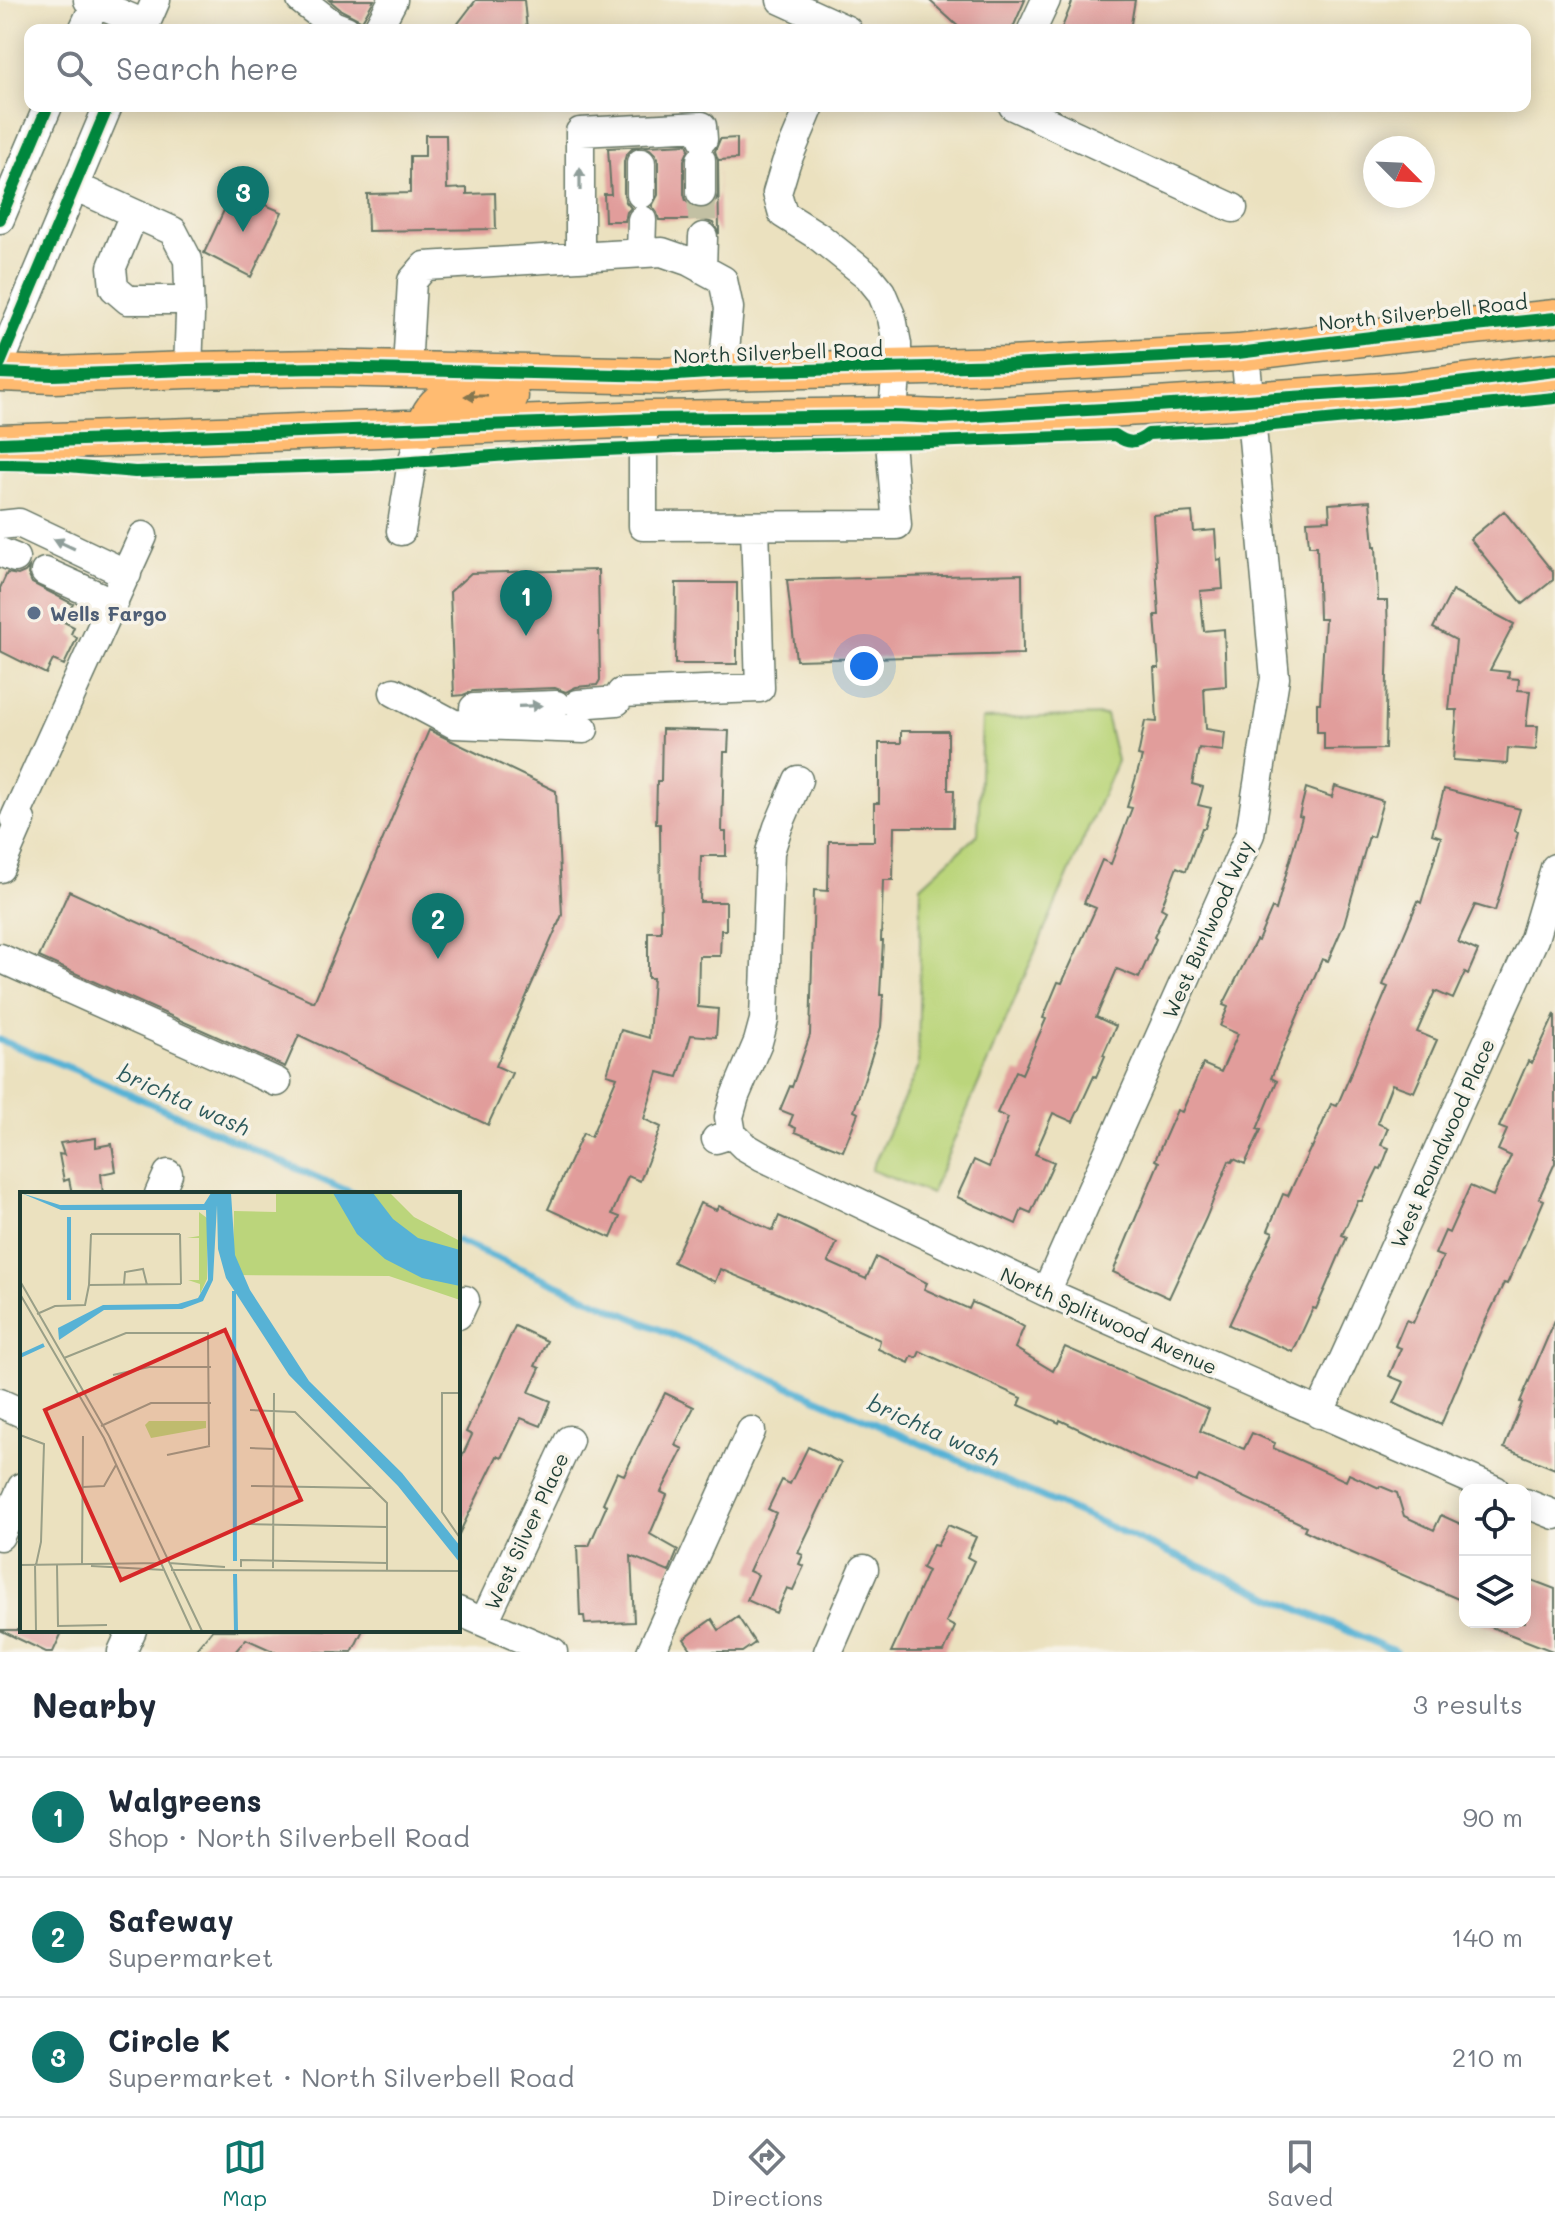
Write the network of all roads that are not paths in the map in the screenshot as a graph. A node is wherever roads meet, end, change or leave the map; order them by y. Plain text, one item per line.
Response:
1 (301, 0) edge
2 (393, 0) edge
3 (781, 0) edge
4 (1046, 0) edge
5 (93, 1) edge
6 (148, 18) edge
7 (840, 22) edge
8 (85, 24) edge
9 (332, 24) edge
10 (380, 24) edge
11 (1035, 24) edge
12 (45, 112) edge
13 (105, 112) edge
14 (807, 112) edge
15 (1026, 112) edge
16 (642, 144) junction
17 (74, 186) junction
18 (701, 193) tunnel mouth
19 (1233, 208) dead end
20 (134, 214) junction
21 (0, 219) edge
22 (703, 237) tunnel mouth
23 (641, 253) junction
24 (580, 257) junction
25 (702, 269) junction
26 (189, 300) junction
27 (1555, 318) edge
28 (1245, 352) junction
29 (0, 363) edge
30 (897, 367) junction
31 (407, 369) junction
32 (188, 370) junction
33 (1555, 371) edge
34 (723, 372) junction
35 (0, 373) edge
36 (663, 376) junction
37 (1249, 400) junction
38 (893, 416) junction
39 (643, 419) junction
40 (424, 428) junction
41 (0, 443) edge
42 (0, 525) edge
43 (755, 526) junction
44 (401, 531) dead end
45 (143, 536) dead end
46 (45, 572) dead end
47 (127, 574) junction
48 (114, 603) junction
49 (394, 692) dead end
50 (798, 780) dead end
51 (0, 868) edge
52 (1555, 868) edge
53 (0, 958) edge
54 (277, 1082) dead end
55 (1046, 1292) junction
56 (0, 1403) edge
57 (20, 1412) edge
58 (1319, 1414) junction
59 (751, 1431) dead end
60 (569, 1440) dead end
61 (1481, 1484) edge
62 (20, 1491) edge
63 (1531, 1505) edge
64 (1555, 1515) edge
65 (0, 1536) edge
66 (864, 1569) dead end
67 (460, 1612) edge
68 (484, 1622) junction
69 (131, 1632) edge
70 (122, 1652) edge
71 (553, 1652) edge
72 (651, 1652) edge
73 (828, 1652) edge

1 - 9 street
2 - 10 street
3 - 7 street
4 - 11 street
5 - 6 street
5 - 8 street
12 - 21 street
13 - 17 street
14 - 30 street
15 - 19 street
16 - 18 street
16 - 23 street
24 -> 16 street
17 - 20 street
17 - 29 street
20 - 26 street
20 - 26 street
22 - 25 street
23 - 24 street
23 - 25 street
24 - 31 street
25 - 34 street
26 - 32 street
27 - 28 main road, North Silverbell Road
28 - 30 main road, North Silverbell Road
28 - 37 street, West Burlwood Way
30 - 34 main road, North Silverbell Road
30 - 38 street
31 - 32 main road, North Silverbell Road
31 - 36 main road, North Silverbell Road
32 - 35 main road, North Silverbell Road
33 - 37 main road
34 - 36 main road, North Silverbell Road
36 -> 40 main road
37 - 38 main road
37 - 55 street, West Burlwood Way
38 - 39 main road
38 - 43 street
39 - 40 main road
39 - 43 street
40 - 41 main road
40 - 44 street
47 -> 42 street
43 - 49 street
45 - 47 street
46 - 48 street
47 - 48 street
48 - 51 street
50 - 55 street, North Splitwood Avenue
52 - 58 street, West Roundwood Place
53 - 54 street
55 - 58 street, North Splitwood Avenue
56 - 57 street
58 - 61 street, North Splitwood Avenue
59 - 72 street
60 - 68 street, West Silver Place
62 - 65 street
63 - 64 street
66 - 73 street
67 - 68 street
68 - 71 street
69 - 70 street

